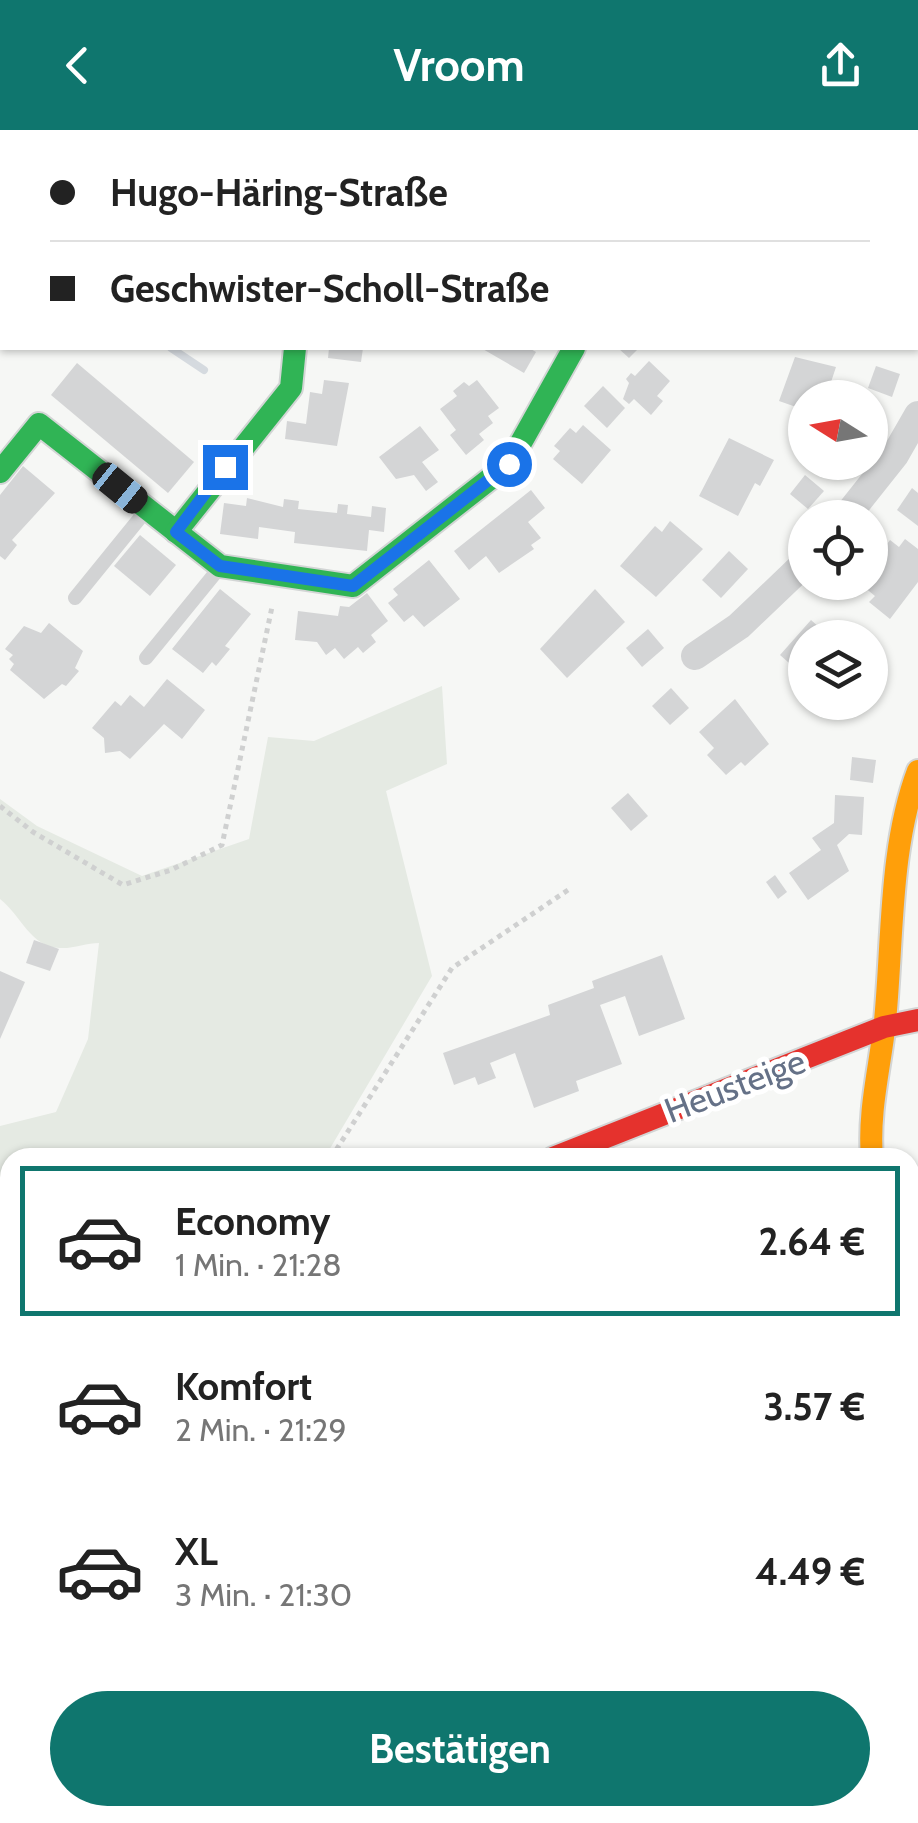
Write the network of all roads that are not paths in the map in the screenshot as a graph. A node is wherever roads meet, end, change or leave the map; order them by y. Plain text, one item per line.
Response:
1 (296, 350) edge
2 (573, 350) edge
3 (918, 416) edge
4 (0, 472) edge
5 (860, 500) edge
6 (147, 510) junction
7 (176, 532) junction
8 (220, 566) junction
9 (788, 578) edge
10 (76, 598) dead end
11 (695, 656) dead end
12 (146, 658) dead end
13 (918, 771) edge
14 (918, 1020) edge
15 (884, 1027) junction
16 (578, 1148) edge
17 (871, 1148) edge

1 - 7 street
2 - 8 street
3 - 5 street
4 - 6 street
6 - 7 street
6 - 10 lane
7 - 8 street
8 - 12 lane
9 - 11 street
13 - 15 street
14 - 15 street, Heusteige
15 - 16 street, Heusteige
15 - 17 street

